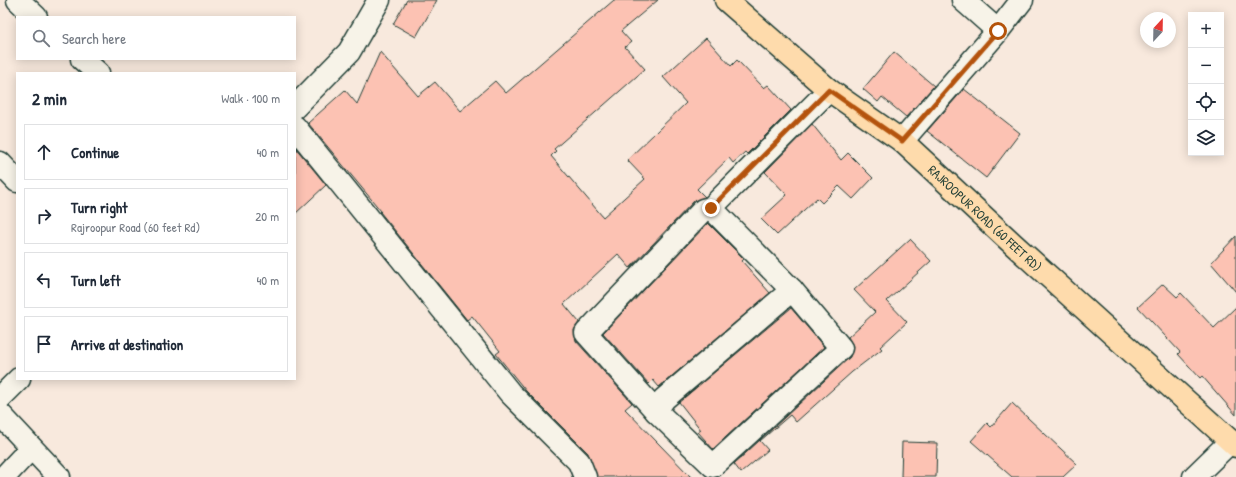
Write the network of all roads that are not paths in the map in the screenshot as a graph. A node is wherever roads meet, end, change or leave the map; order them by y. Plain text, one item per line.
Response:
1 (18, 0) edge
2 (378, 0) edge
3 (726, 0) edge
4 (963, 0) edge
5 (1022, 0) edge
6 (35, 16) edge
7 (998, 31) junction
8 (83, 60) edge
9 (97, 72) edge
10 (829, 90) junction
11 (296, 106) edge
12 (296, 128) edge
13 (902, 141) junction
14 (0, 163) edge
15 (16, 180) edge
16 (711, 208) junction
17 (792, 290) junction
18 (19, 380) edge
19 (0, 398) edge
20 (656, 412) junction
21 (0, 414) edge
22 (1233, 443) edge
23 (31, 448) junction
24 (4, 477) edge
25 (59, 477) edge
26 (585, 477) edge
27 (1194, 477) edge

1 - 6 street
2 - 11 street
3 - 10 main road, RAJROOPUR ROAD (60 FEET RD)
4 - 7 street
5 - 7 street
7 - 13 street
8 - 9 street
10 - 13 main road, RAJROOPUR ROAD (60 FEET RD)
10 - 16 street
12 - 26 street
13 - 22 main road, RAJROOPUR ROAD (60 FEET RD)
14 - 15 street
16 - 17 street
16 - 20 street
17 - 20 street
17 - 20 street
18 - 19 street
21 - 23 street
22 - 27 street
23 - 24 street
23 - 25 street

